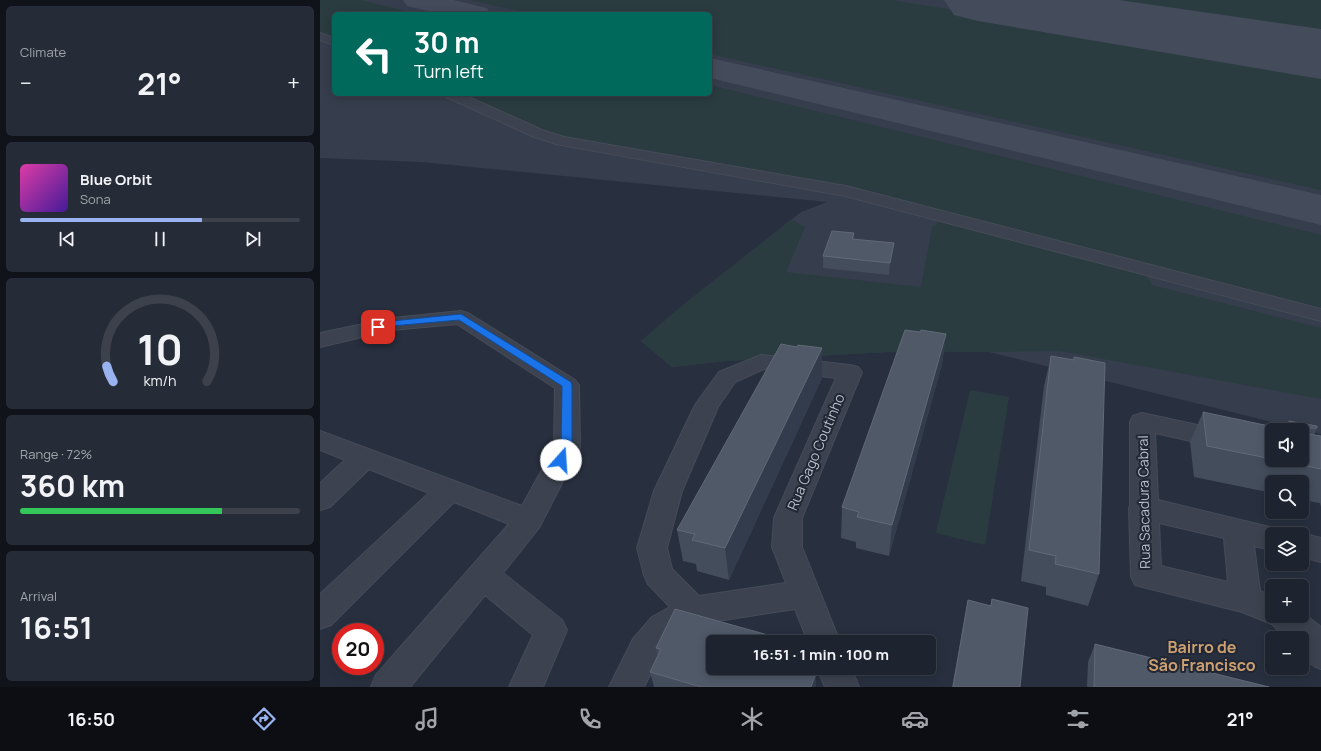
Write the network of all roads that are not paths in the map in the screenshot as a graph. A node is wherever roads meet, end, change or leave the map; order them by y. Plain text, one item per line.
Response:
1 (320, 36) edge
2 (332, 41) edge
3 (456, 96) edge
4 (1321, 315) edge
5 (320, 340) edge
6 (320, 440) edge
7 (1265, 448) edge
8 (365, 457) junction
9 (450, 489) junction
10 (320, 499) edge
11 (1144, 508) junction
12 (529, 520) junction
13 (1238, 530) junction
14 (1265, 536) edge
15 (1309, 547) edge
16 (1321, 550) edge
17 (483, 575) junction
18 (804, 594) junction
19 (1259, 604) edge
20 (693, 611) junction
21 (320, 614) edge
22 (1292, 623) edge
23 (821, 635) edge
24 (1321, 654) edge
25 (837, 675) edge
26 (388, 687) edge
27 (526, 687) edge
28 (626, 687) edge
29 (842, 687) edge

1 - 2 street
3 - 4 street
5 - 12 street
6 - 8 street
7 - 11 street, Rua Sacadura Cabral
8 - 9 street
8 - 10 street
9 - 12 street
9 - 21 street
11 - 13 street
11 - 19 street, Rua Sacadura Cabral
12 - 17 street
13 - 14 street
13 - 19 street
15 - 16 street
17 - 26 street
17 - 27 street
18 - 20 street
18 - 20 street, Rua Gago Coutinho
18 - 23 street, Rua Gago Coutinho
20 - 28 street
22 - 24 street
25 - 29 street

